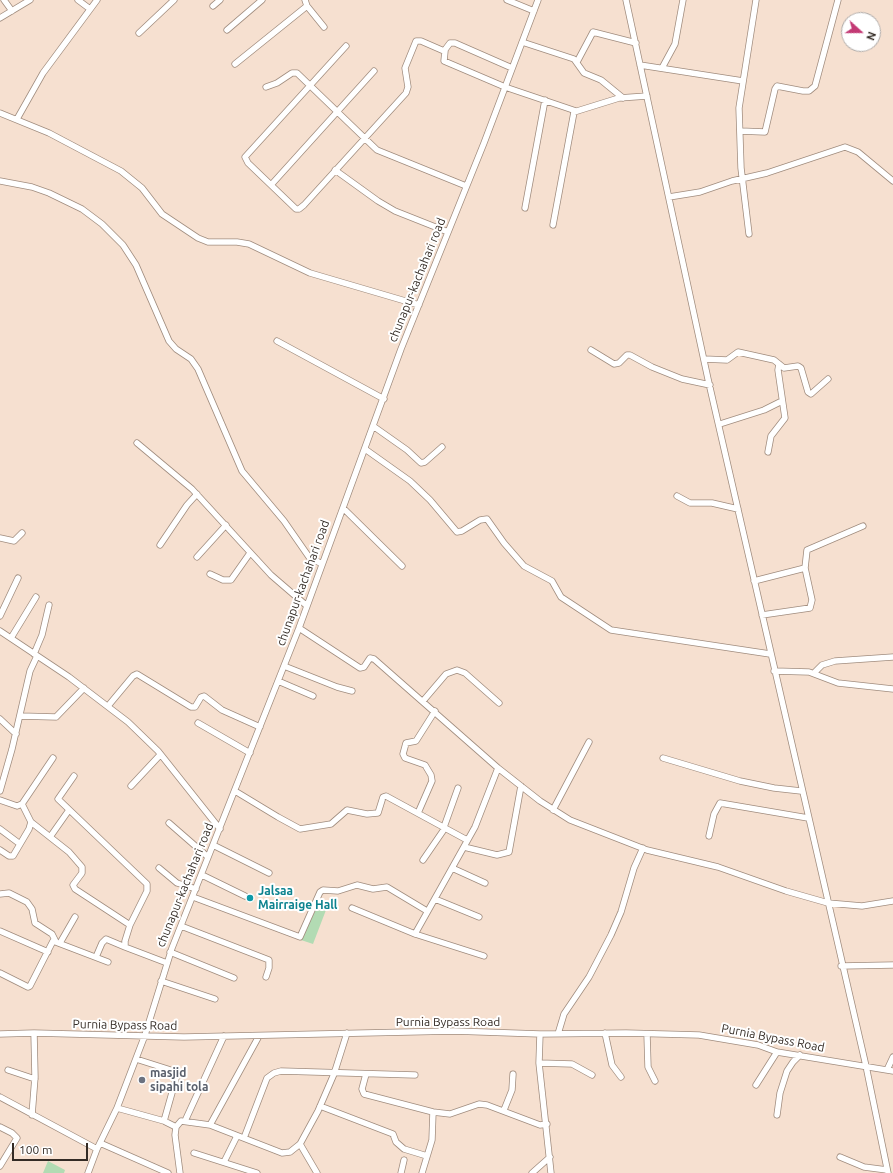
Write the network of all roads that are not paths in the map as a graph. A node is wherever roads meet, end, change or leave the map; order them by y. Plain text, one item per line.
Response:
1 (4, 0) edge
2 (30, 0) edge
3 (78, 0) edge
4 (97, 0) edge
5 (174, 0) edge
6 (220, 0) edge
7 (262, 0) edge
8 (305, 0) edge
9 (506, 0) edge
10 (538, 0) edge
11 (626, 0) edge
12 (683, 0) edge
13 (756, 0) edge
14 (838, 0) edge
15 (213, 6) dead end
16 (307, 6) junction
17 (90, 9) junction
18 (12, 11) junction
19 (534, 11) junction
20 (0, 18) edge
21 (324, 27) dead end
22 (227, 30) dead end
23 (139, 33) dead end
24 (522, 42) junction
25 (636, 43) junction
26 (346, 46) dead end
27 (445, 51) junction
28 (577, 62) junction
29 (235, 64) dead end
30 (640, 65) junction
31 (512, 68) junction
32 (662, 68) junction
33 (374, 71) dead end
34 (743, 81) junction
35 (310, 86) junction
36 (266, 87) dead end
37 (505, 87) junction
38 (647, 96) junction
39 (623, 98) junction
40 (545, 100) junction
41 (576, 111) junction
42 (337, 112) junction
43 (0, 113) edge
44 (17, 119) junction
45 (740, 130) junction
46 (364, 139) junction
47 (335, 170) junction
48 (743, 179) junction
49 (0, 181) edge
50 (893, 181) edge
51 (271, 185) junction
52 (466, 186) junction
53 (669, 197) junction
54 (525, 208) dead end
55 (553, 225) dead end
56 (448, 232) junction
57 (749, 234) dead end
58 (419, 305) junction
59 (277, 341) dead end
60 (591, 350) dead end
61 (704, 359) junction
62 (779, 364) junction
63 (828, 379) dead end
64 (710, 385) junction
65 (384, 399) junction
66 (782, 400) junction
67 (720, 424) junction
68 (373, 426) junction
69 (137, 443) dead end
70 (442, 447) dead end
71 (365, 449) junction
72 (768, 452) dead end
73 (197, 494) junction
74 (677, 496) dead end
75 (343, 508) junction
76 (738, 509) junction
77 (226, 525) junction
78 (863, 526) dead end
79 (22, 533) dead end
80 (0, 538) edge
81 (160, 545) dead end
82 (250, 553) junction
83 (197, 557) dead end
84 (322, 564) junction
85 (402, 566) dead end
86 (805, 568) junction
87 (210, 574) dead end
88 (18, 578) dead end
89 (754, 581) junction
90 (36, 597) dead end
91 (49, 605) dead end
92 (307, 606) junction
93 (762, 615) junction
94 (0, 616) edge
95 (299, 628) junction
96 (0, 631) edge
97 (11, 638) junction
98 (770, 654) junction
99 (35, 655) junction
100 (893, 658) edge
101 (284, 666) junction
102 (774, 671) junction
103 (814, 673) junction
104 (278, 681) junction
105 (84, 688) junction
106 (893, 689) edge
107 (352, 690) dead end
108 (313, 696) dead end
109 (423, 701) junction
110 (499, 703) dead end
111 (108, 706) junction
112 (435, 711) junction
113 (20, 716) junction
114 (0, 718) edge
115 (198, 723) dead end
116 (260, 728) junction
117 (16, 734) junction
118 (589, 742) dead end
119 (250, 753) junction
120 (160, 754) junction
121 (53, 758) dead end
122 (663, 758) dead end
123 (498, 768) junction
124 (2, 772) edge
125 (74, 776) dead end
126 (130, 786) dead end
127 (521, 786) junction
128 (458, 788) dead end
129 (801, 790) junction
130 (0, 791) edge
131 (235, 791) junction
132 (0, 800) edge
133 (22, 804) junction
134 (69, 810) junction
135 (553, 810) junction
136 (418, 813) junction
137 (808, 818) junction
138 (30, 822) junction
139 (169, 823) dead end
140 (444, 828) junction
141 (0, 829) edge
142 (220, 829) junction
143 (709, 836) dead end
144 (50, 837) junction
145 (468, 840) junction
146 (20, 844) junction
147 (213, 845) junction
148 (464, 846) junction
149 (642, 848) junction
150 (0, 850) edge
151 (208, 857) junction
152 (423, 860) dead end
153 (159, 868) dead end
154 (452, 868) junction
155 (269, 873) dead end
156 (202, 875) junction
157 (485, 883) dead end
158 (196, 889) junction
159 (0, 894) edge
160 (245, 896) dead end
161 (193, 897) junction
162 (435, 899) junction
163 (893, 901) edge
164 (828, 903) junction
165 (352, 908) dead end
166 (427, 911) junction
167 (75, 917) dead end
168 (479, 917) dead end
169 (130, 925) junction
170 (181, 926) junction
171 (0, 931) edge
172 (415, 934) junction
173 (58, 942) junction
174 (125, 947) junction
175 (48, 952) junction
176 (170, 952) junction
177 (484, 956) dead end
178 (96, 957) junction
179 (108, 962) dead end
180 (167, 963) junction
181 (893, 965) edge
182 (841, 966) junction
183 (0, 973) edge
184 (234, 978) dead end
185 (266, 978) dead end
186 (161, 981) junction
187 (214, 999) dead end
188 (34, 1033) junction
189 (347, 1033) junction
190 (605, 1033) junction
191 (0, 1034) edge
192 (540, 1034) junction
193 (558, 1034) junction
194 (647, 1034) junction
195 (145, 1035) junction
196 (224, 1036) junction
197 (259, 1036) junction
198 (777, 1052) junction
199 (800, 1055) junction
200 (893, 1057) edge
201 (136, 1059) junction
202 (539, 1063) junction
203 (866, 1066) junction
204 (8, 1070) dead end
205 (890, 1071) edge
206 (334, 1074) junction
207 (366, 1074) junction
208 (513, 1074) dead end
209 (415, 1075) dead end
210 (592, 1075) dead end
211 (621, 1077) dead end
212 (35, 1079) junction
213 (655, 1081) dead end
214 (756, 1085) dead end
215 (0, 1097) edge
216 (320, 1106) junction
217 (116, 1108) junction
218 (504, 1110) junction
219 (433, 1112) junction
220 (32, 1115) junction
221 (777, 1115) dead end
222 (164, 1121) junction
223 (185, 1121) junction
224 (547, 1124) junction
225 (210, 1125) junction
226 (0, 1127) edge
227 (176, 1127) junction
228 (237, 1136) junction
229 (244, 1138) junction
230 (300, 1144) junction
231 (98, 1146) junction
232 (194, 1153) dead end
233 (427, 1156) junction
234 (2, 1157) edge
235 (550, 1157) junction
236 (840, 1157) dead end
237 (404, 1160) dead end
238 (224, 1162) junction
239 (0, 1166) edge
240 (888, 1171) edge
241 (88, 1173) edge
242 (168, 1173) edge
243 (180, 1173) edge
244 (257, 1173) edge
245 (317, 1173) edge
246 (401, 1173) edge
247 (422, 1173) edge
248 (532, 1173) edge
249 (551, 1173) edge

1 - 18 street
2 - 18 street
3 - 17 street
4 - 17 street
5 - 23 street
6 - 15 street
7 - 22 street
8 - 16 street
9 - 19 street
10 - 19 street, chunapur-kachahari road
11 - 25 street
12 - 32 street
13 - 34 street
14 - 45 street
16 - 21 street
16 - 29 street
17 - 44 street
18 - 20 street
19 - 24 street, chunapur-kachahari road
24 - 28 street
24 - 31 street, chunapur-kachahari road
25 - 28 street
25 - 30 street
26 - 35 street
27 - 31 street
27 - 37 street
27 - 46 street
28 - 39 street
30 - 32 street
30 - 38 street
31 - 37 street, chunapur-kachahari road
32 - 34 street
33 - 42 street
34 - 45 street
35 - 36 street
35 - 42 street
35 - 51 street
37 - 40 street
37 - 52 street, chunapur-kachahari road
38 - 39 street
38 - 53 street
39 - 41 street
40 - 41 street
40 - 54 street
41 - 55 street
42 - 46 street
42 - 51 street
43 - 44 street
44 - 58 street
45 - 48 street
46 - 47 street
46 - 52 street
47 - 51 street
47 - 56 street
48 - 50 street
48 - 53 street
48 - 57 street
49 - 84 street
52 - 56 street, chunapur-kachahari road
53 - 61 street
56 - 58 street, chunapur-kachahari road
58 - 65 street, chunapur-kachahari road
59 - 65 street
60 - 64 street
61 - 62 street
61 - 64 street
62 - 63 street
62 - 66 street
64 - 67 street
65 - 68 street, chunapur-kachahari road
66 - 67 street
66 - 72 street
67 - 76 street
68 - 70 street
68 - 71 street, chunapur-kachahari road
69 - 73 street
71 - 75 street, chunapur-kachahari road
71 - 98 street
73 - 77 street
73 - 81 street
74 - 76 street
75 - 84 street, chunapur-kachahari road
75 - 85 street
76 - 89 street
77 - 82 street
77 - 83 street
78 - 86 street
79 - 80 street
82 - 87 street
82 - 92 street
84 - 92 street, chunapur-kachahari road
86 - 89 street
86 - 93 street
88 - 94 street
89 - 93 street
90 - 97 street
91 - 99 street
92 - 95 street, chunapur-kachahari road
93 - 98 street
95 - 101 street, chunapur-kachahari road
95 - 109 street
96 - 97 street
97 - 99 street
98 - 102 street
99 - 105 street
99 - 113 street
100 - 103 street
101 - 104 street, chunapur-kachahari road
101 - 107 street
102 - 103 street
102 - 129 street
103 - 106 street
104 - 108 street
104 - 116 street, chunapur-kachahari road
105 - 111 street
105 - 113 street
109 - 110 street
109 - 112 street
111 - 116 street
111 - 120 street
112 - 123 street
112 - 136 street
113 - 117 street
114 - 117 street
115 - 119 street
116 - 119 street, chunapur-kachahari road
117 - 124 street
118 - 135 street
119 - 131 street, chunapur-kachahari road
120 - 126 street
120 - 142 street
121 - 133 street
122 - 129 street
123 - 127 street
123 - 145 street
124 - 130 street
125 - 134 street
127 - 135 street
127 - 148 street
128 - 140 street
129 - 137 street
131 - 136 street
131 - 142 street, chunapur-kachahari road
132 - 133 street
133 - 138 street
134 - 144 street
134 - 169 street
135 - 149 street
136 - 140 street
137 - 143 street
137 - 164 street
138 - 144 street
138 - 146 street
139 - 151 street
140 - 145 street
140 - 152 street
141 - 146 street
142 - 147 street, chunapur-kachahari road
144 - 169 street
145 - 148 street
146 - 150 street
147 - 151 street, chunapur-kachahari road
147 - 155 street
148 - 154 street
149 - 164 street
149 - 193 street
151 - 156 street, chunapur-kachahari road
153 - 158 street
154 - 157 street
154 - 162 street
156 - 158 street, chunapur-kachahari road
156 - 160 street
158 - 161 street, chunapur-kachahari road
159 - 173 street
161 - 166 street
161 - 170 street, chunapur-kachahari road
162 - 166 street
162 - 168 street
163 - 164 street
164 - 182 street
165 - 172 street
166 - 172 street
167 - 173 street
169 - 174 street
170 - 176 street, chunapur-kachahari road
170 - 185 street
171 - 175 street
172 - 177 street
173 - 175 street
173 - 178 street
174 - 178 street
174 - 180 street
175 - 183 street
176 - 180 street, chunapur-kachahari road
176 - 184 street
178 - 179 street
180 - 186 street, chunapur-kachahari road
181 - 182 street
182 - 203 street
186 - 187 street
186 - 195 street, chunapur-kachahari road
188 - 191 street, Purnia Bypass Road
188 - 195 street, Purnia Bypass Road
188 - 212 street
189 - 192 street, Purnia Bypass Road
189 - 197 street, Purnia Bypass Road
189 - 206 street
190 - 193 street, Purnia Bypass Road
190 - 194 street, Purnia Bypass Road
190 - 211 street
192 - 193 street, Purnia Bypass Road
192 - 202 street
194 - 198 street, Purnia Bypass Road
194 - 213 street
195 - 196 street, Purnia Bypass Road
195 - 201 street, chunapur-kachahari road
196 - 197 street, Purnia Bypass Road
196 - 223 street
197 - 225 street
198 - 199 street, Purnia Bypass Road
198 - 214 street
199 - 203 street, Purnia Bypass Road
199 - 221 street
200 - 205 street
201 - 217 street, chunapur-kachahari road
201 - 222 street
202 - 210 street
202 - 224 street
203 - 205 street, Purnia Bypass Road
203 - 240 street
204 - 212 street
206 - 207 street
206 - 216 street
206 - 229 street
207 - 209 street
207 - 219 street
208 - 218 street
212 - 220 street
215 - 220 street
216 - 230 street
216 - 233 street
217 - 222 street
217 - 231 street, chunapur-kachahari road
218 - 219 street
218 - 224 street
219 - 233 street
220 - 231 street
222 - 227 street
223 - 225 street
223 - 227 street
224 - 235 street
225 - 228 street
226 - 234 street
227 - 243 street
228 - 229 street
228 - 238 street
229 - 230 street
230 - 245 street
231 - 241 street, chunapur-kachahari road
231 - 242 street
232 - 238 street
233 - 247 street
234 - 239 street
235 - 248 street
235 - 249 street
236 - 240 street
237 - 246 street
238 - 244 street

